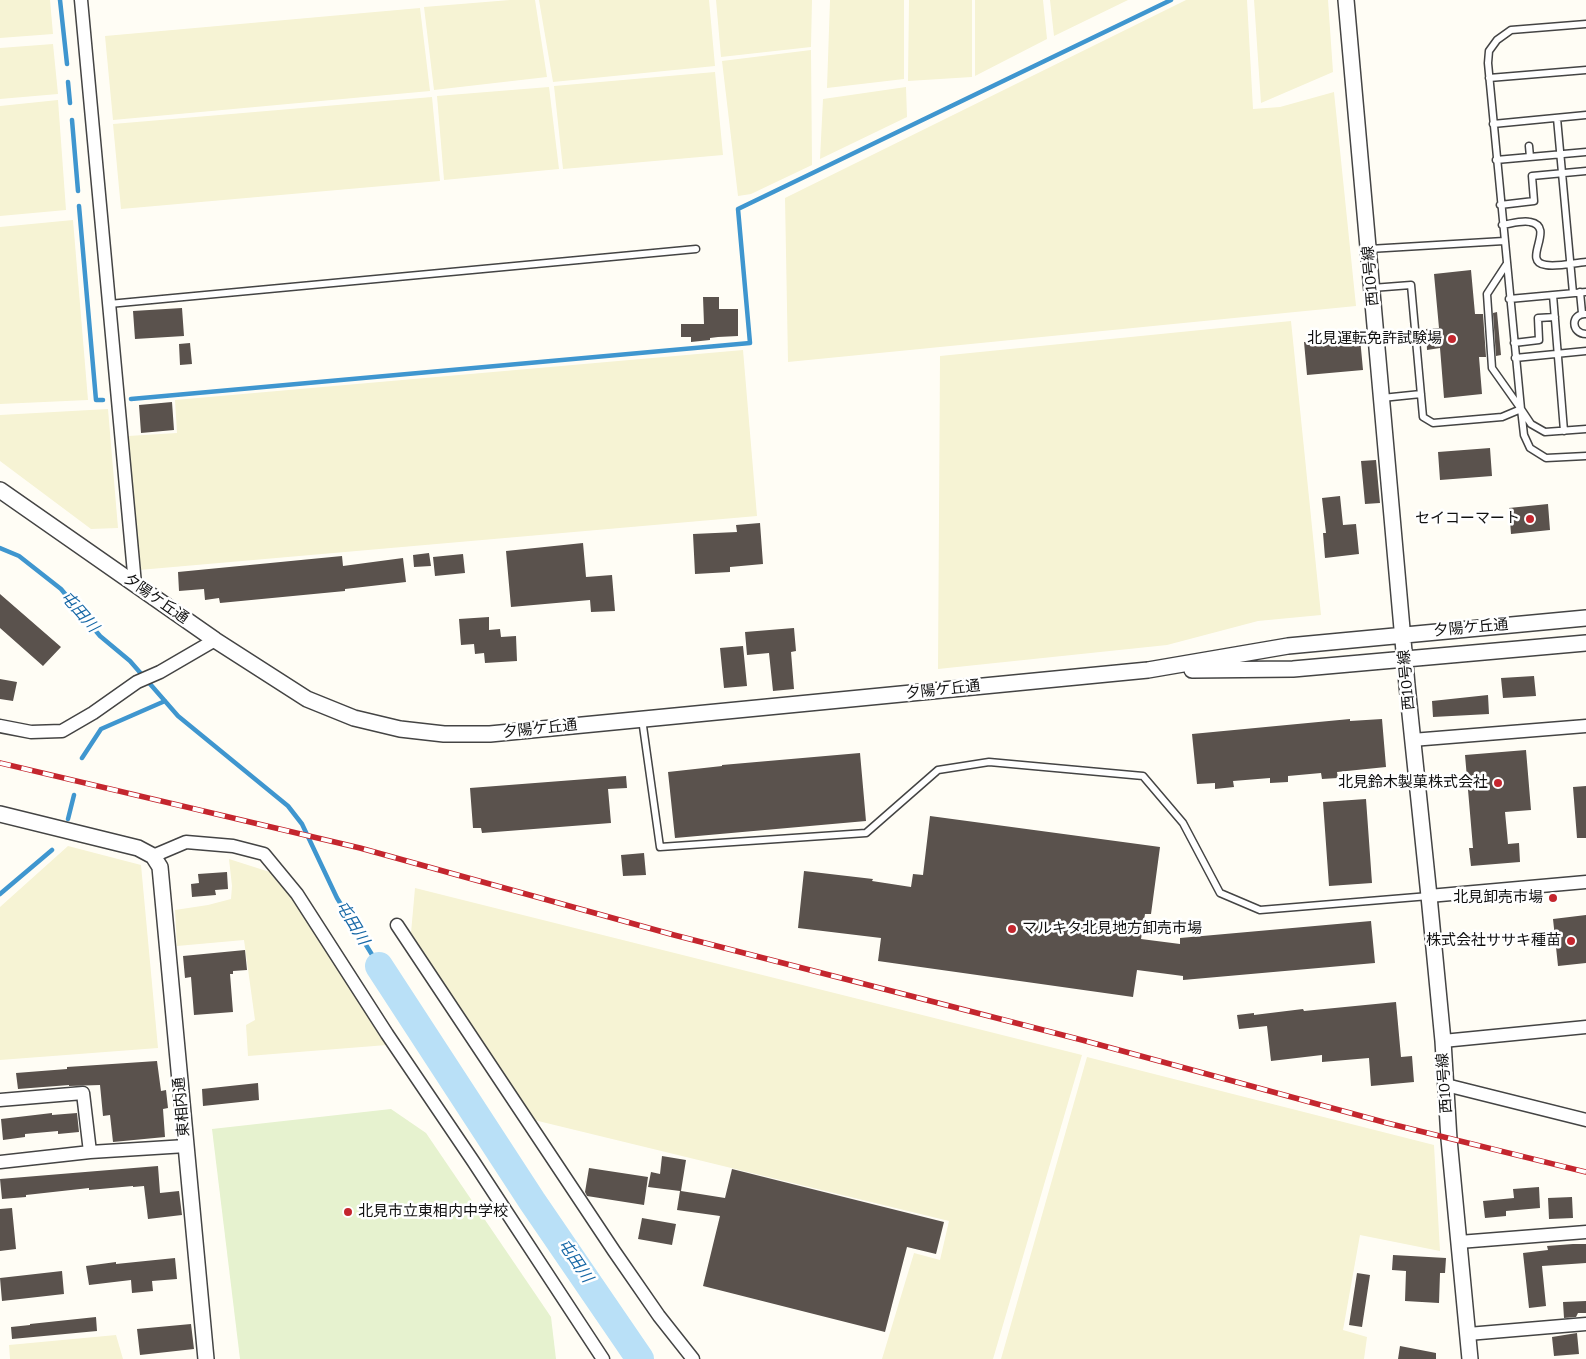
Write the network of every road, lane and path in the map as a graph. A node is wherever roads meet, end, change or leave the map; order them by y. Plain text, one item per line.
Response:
1 (81, 0) edge
2 (1346, 0) edge
3 (1586, 24) edge
4 (1586, 70) edge
5 (1489, 78) junction
6 (1586, 115) edge
7 (1556, 118) junction
8 (1493, 124) junction
9 (1529, 146) dead end
10 (1586, 152) edge
11 (1560, 154) junction
12 (1530, 157) junction
13 (1496, 160) junction
14 (1586, 171) edge
15 (1562, 173) junction
16 (1500, 205) junction
17 (1502, 225) junction
18 (1504, 241) junction
19 (696, 249) dead end
20 (1369, 249) junction
21 (1586, 262) edge
22 (1570, 263) junction
23 (1506, 265) junction
24 (1372, 288) junction
25 (1580, 292) edge
26 (1553, 295) junction
27 (1509, 299) junction
28 (108, 304) junction
29 (1584, 314) edge
30 (1555, 317) junction
31 (1586, 334) edge
32 (1514, 343) junction
33 (1586, 351) edge
34 (1558, 354) junction
35 (1515, 358) junction
36 (1421, 394) junction
37 (1382, 398) junction
38 (1521, 409) junction
39 (1586, 429) edge
40 (1564, 431) junction
41 (1586, 456) edge
42 (0, 490) edge
43 (135, 584) junction
44 (1586, 618) edge
45 (1403, 635) junction
46 (215, 640) junction
47 (1586, 643) edge
48 (1405, 659) junction
49 (1148, 670) junction
50 (642, 719) junction
51 (0, 726) edge
52 (1586, 726) edge
53 (1412, 740) junction
54 (0, 814) edge
55 (153, 856) junction
56 (1586, 882) edge
57 (1429, 896) junction
58 (397, 925) dead end
59 (1586, 1027) edge
60 (1443, 1041) junction
61 (1446, 1085) junction
62 (0, 1100) edge
63 (1586, 1120) edge
64 (186, 1146) junction
65 (90, 1152) junction
66 (0, 1162) edge
67 (1586, 1232) edge
68 (1459, 1242) junction
69 (1586, 1324) edge
70 (1468, 1334) junction
71 (206, 1359) edge
72 (603, 1359) edge
73 (693, 1359) edge
74 (1470, 1359) edge

1 - 28 street
2 - 20 street, 西10号線
3 - 5 lane
4 - 5 lane
5 - 8 lane
6 - 7 lane
7 - 8 lane
7 - 11 lane
8 - 13 lane
9 - 12 lane
10 - 11 lane
11 - 12 lane
11 - 15 lane
12 - 13 lane
13 - 16 lane
14 - 15 lane
15 - 16 lane
15 - 22 lane
16 - 17 lane
17 - 18 lane
17 - 22 lane
18 - 20 lane
18 - 23 lane
19 - 28 lane
20 - 24 street, 西10号線
21 - 22 lane
22 - 25 lane
23 - 27 lane
23 - 38 lane
24 - 36 lane
24 - 37 street, 西10号線
25 - 26 lane
25 - 29 lane
26 - 27 lane
26 - 30 lane
27 - 32 lane
28 - 43 street
29 - 31 lane
30 - 32 lane
30 - 34 lane
32 - 35 lane
33 - 34 lane
34 - 35 lane
34 - 40 lane
35 - 38 lane
36 - 37 lane
36 - 38 lane
37 - 45 street, 西10号線
38 - 40 lane
38 - 41 lane
39 - 40 lane
42 - 43 street, 夕陽ケ丘通
43 - 46 street, 夕陽ケ丘通
44 - 45 street, 夕陽ケ丘通
45 - 48 street, 西10号線
45 - 49 street, 夕陽ケ丘通
46 - 50 street, 夕陽ケ丘通
46 - 51 street
47 - 48 street, 夕陽ケ丘通
48 - 49 street, 夕陽ケ丘通
48 - 53 street, 西10号線
49 - 50 street, 夕陽ケ丘通
50 - 57 lane
52 - 53 street
53 - 57 street, 西10号線
54 - 55 street
55 - 64 street, 東相内通
55 - 72 street
56 - 57 street
57 - 60 street, 西10号線
58 - 73 street
59 - 60 street
60 - 61 street, 西10号線
61 - 63 street
61 - 68 street, 西10号線
62 - 65 street
64 - 65 street
64 - 71 street, 東相内通
65 - 66 street
67 - 68 street
68 - 70 street, 西10号線
69 - 70 street
70 - 74 street, 西10号線

